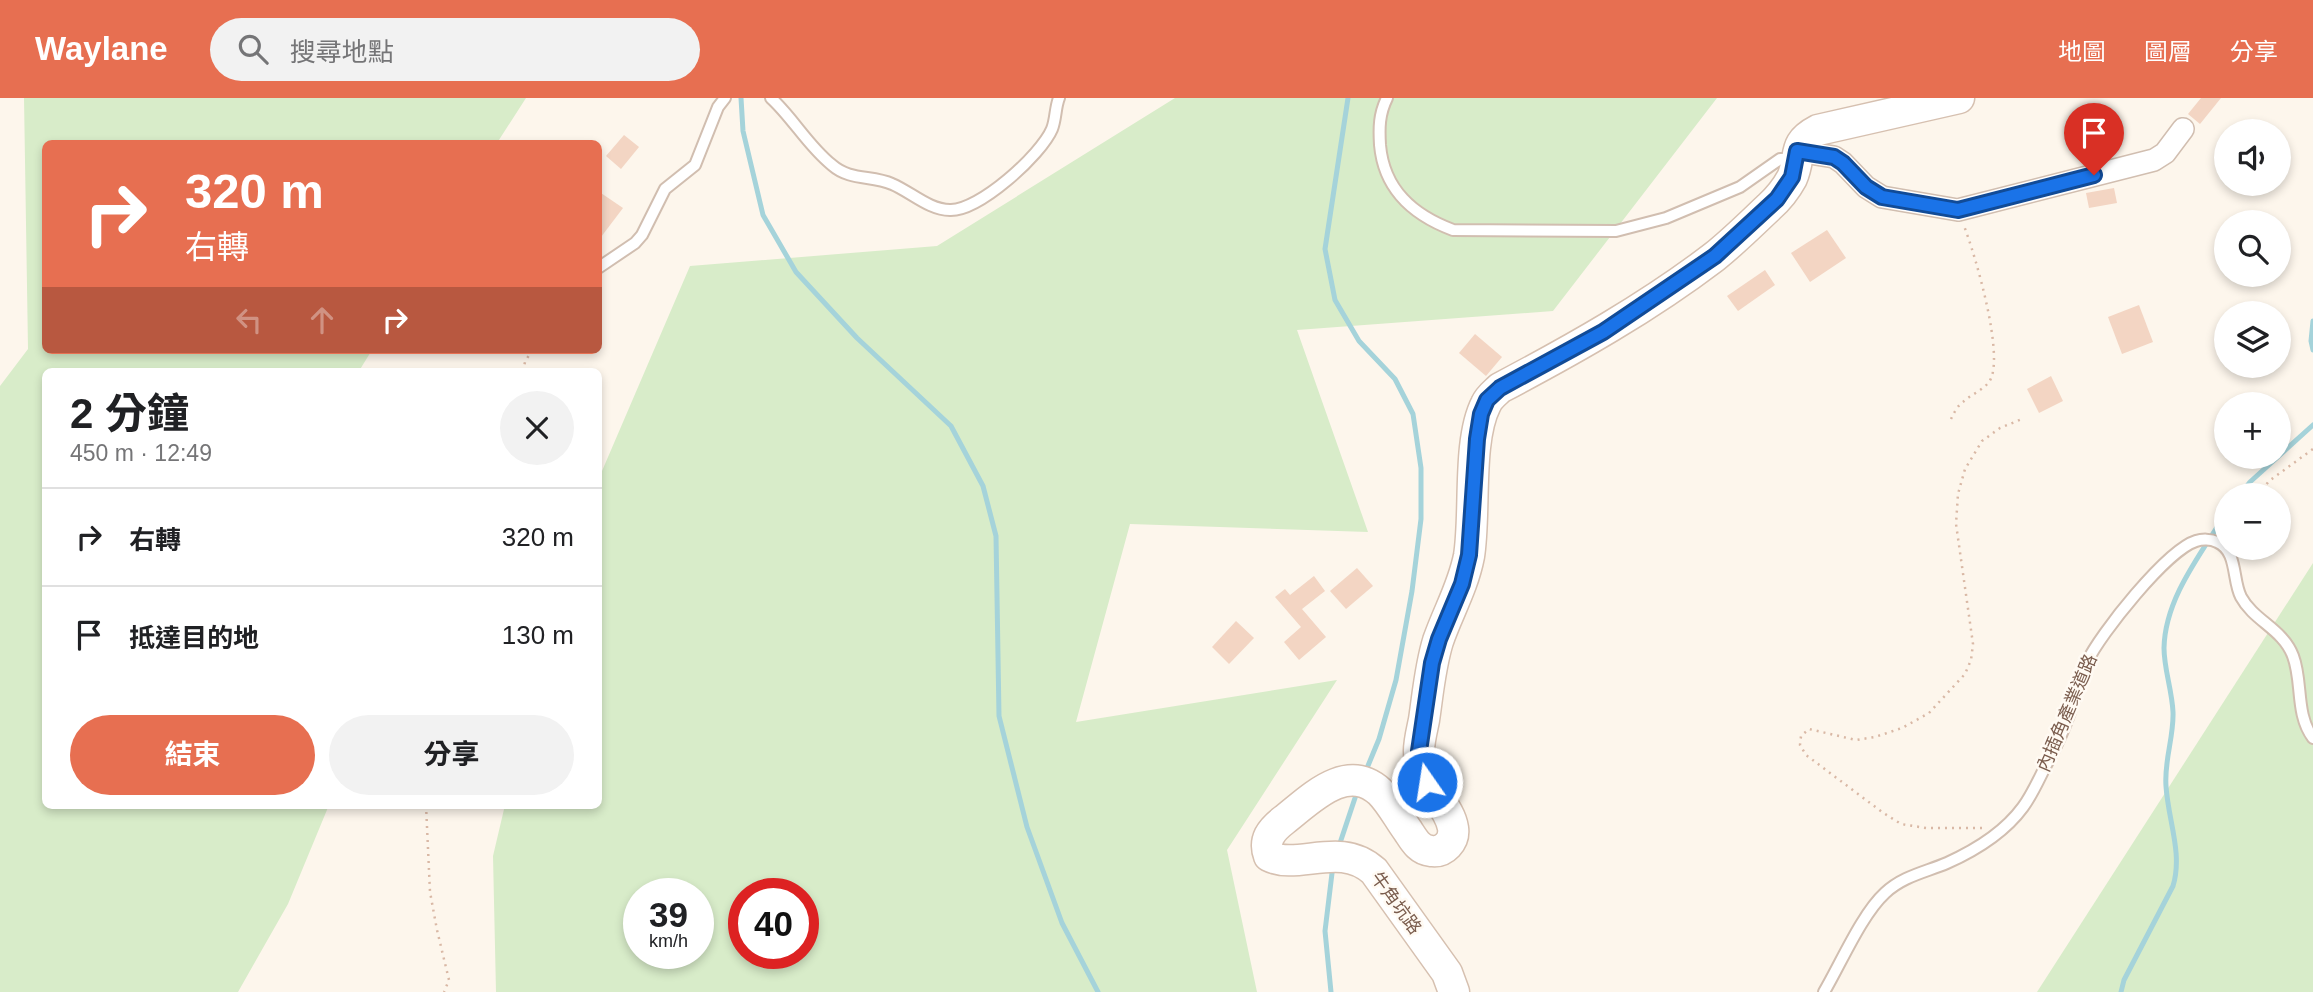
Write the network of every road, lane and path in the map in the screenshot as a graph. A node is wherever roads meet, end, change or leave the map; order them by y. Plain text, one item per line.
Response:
1 (725, 98) edge
2 (771, 98) edge
3 (1059, 98) edge
4 (1387, 98) edge
5 (1959, 98) edge
6 (2183, 130) dead end
7 (1796, 158) junction
8 (1958, 210) junction
9 (602, 265) edge
10 (1951, 419) dead end
11 (2022, 419) dead end
12 (2313, 449) edge
13 (2267, 483) edge
14 (2313, 737) edge
15 (426, 809) edge
16 (2007, 827) junction
17 (444, 992) edge
18 (1454, 992) edge
19 (1824, 992) edge

1 - 9 lane
2 - 3 lane
4 - 7 lane
5 - 7 street, 牛角坑路
6 - 8 street
7 - 8 street
7 - 18 street, 牛角坑路
8 - 10 path
11 - 16 path
12 - 13 path
14 - 16 lane, 內插角產業道路
15 - 17 path
16 - 19 lane, 內插角產業道路

